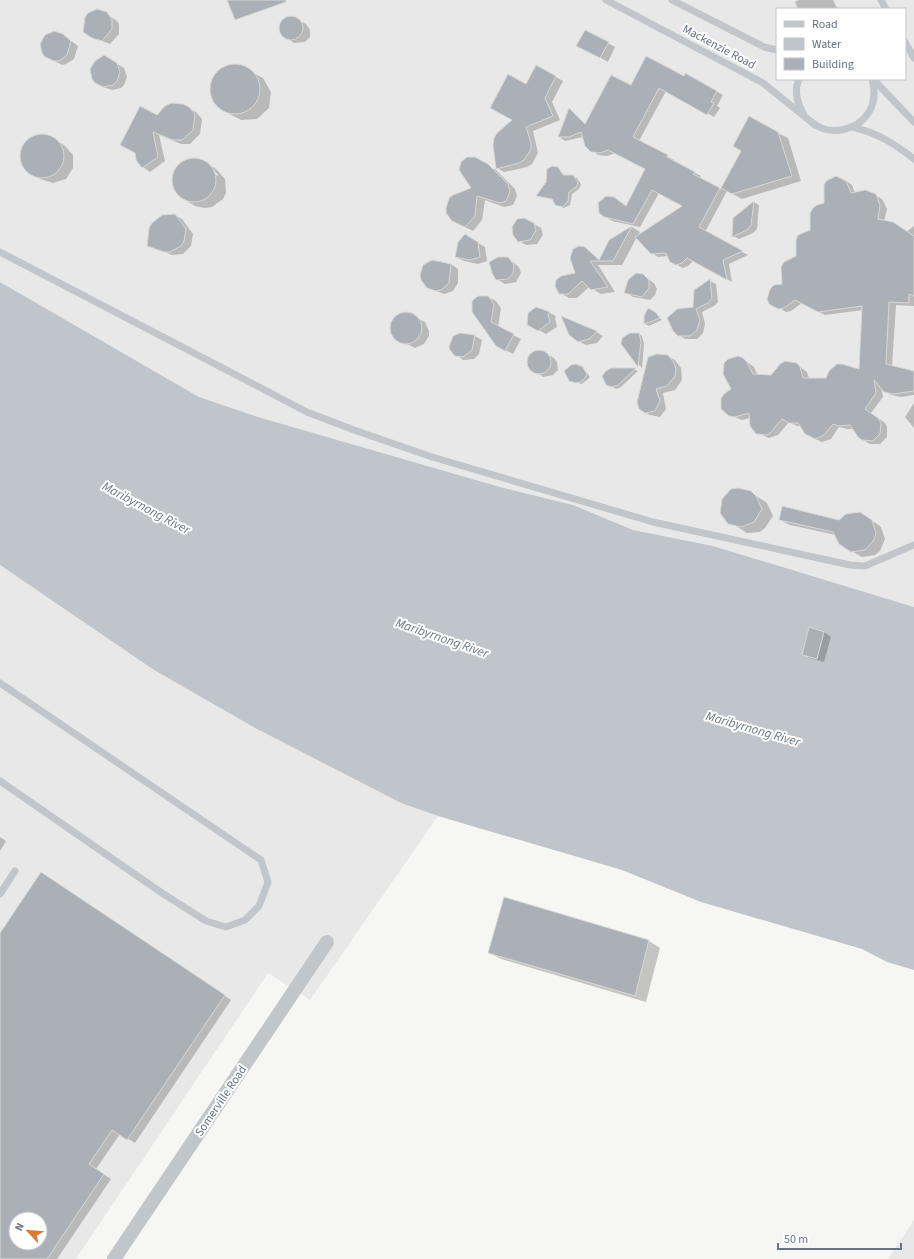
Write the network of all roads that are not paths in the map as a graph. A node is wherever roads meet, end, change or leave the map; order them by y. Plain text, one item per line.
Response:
1 (606, 0) edge
2 (672, 0) edge
3 (689, 0) edge
4 (680, 4) junction
5 (906, 44) edge
6 (776, 50) edge
7 (914, 58) edge
8 (799, 80) edge
9 (873, 80) edge
10 (874, 80) edge
11 (914, 122) edge
12 (815, 125) junction
13 (852, 127) junction
14 (914, 160) edge
15 (0, 252) edge
16 (914, 546) edge
17 (0, 682) edge
18 (0, 781) edge
19 (15, 871) dead end
20 (0, 894) edge
21 (327, 942) dead end
22 (114, 1259) edge

1 - 12 lane, Mackenzie Road
2 - 4 lane, Mackenzie Road
3 - 4 lane
4 - 6 lane, Mackenzie Road
5 - 7 lane
8 - 12 lane
9 - 13 lane
10 - 11 lane
12 - 13 lane
13 - 14 lane
15 - 16 lane
17 - 18 lane
19 - 20 lane
21 - 22 street, Somerville Road

